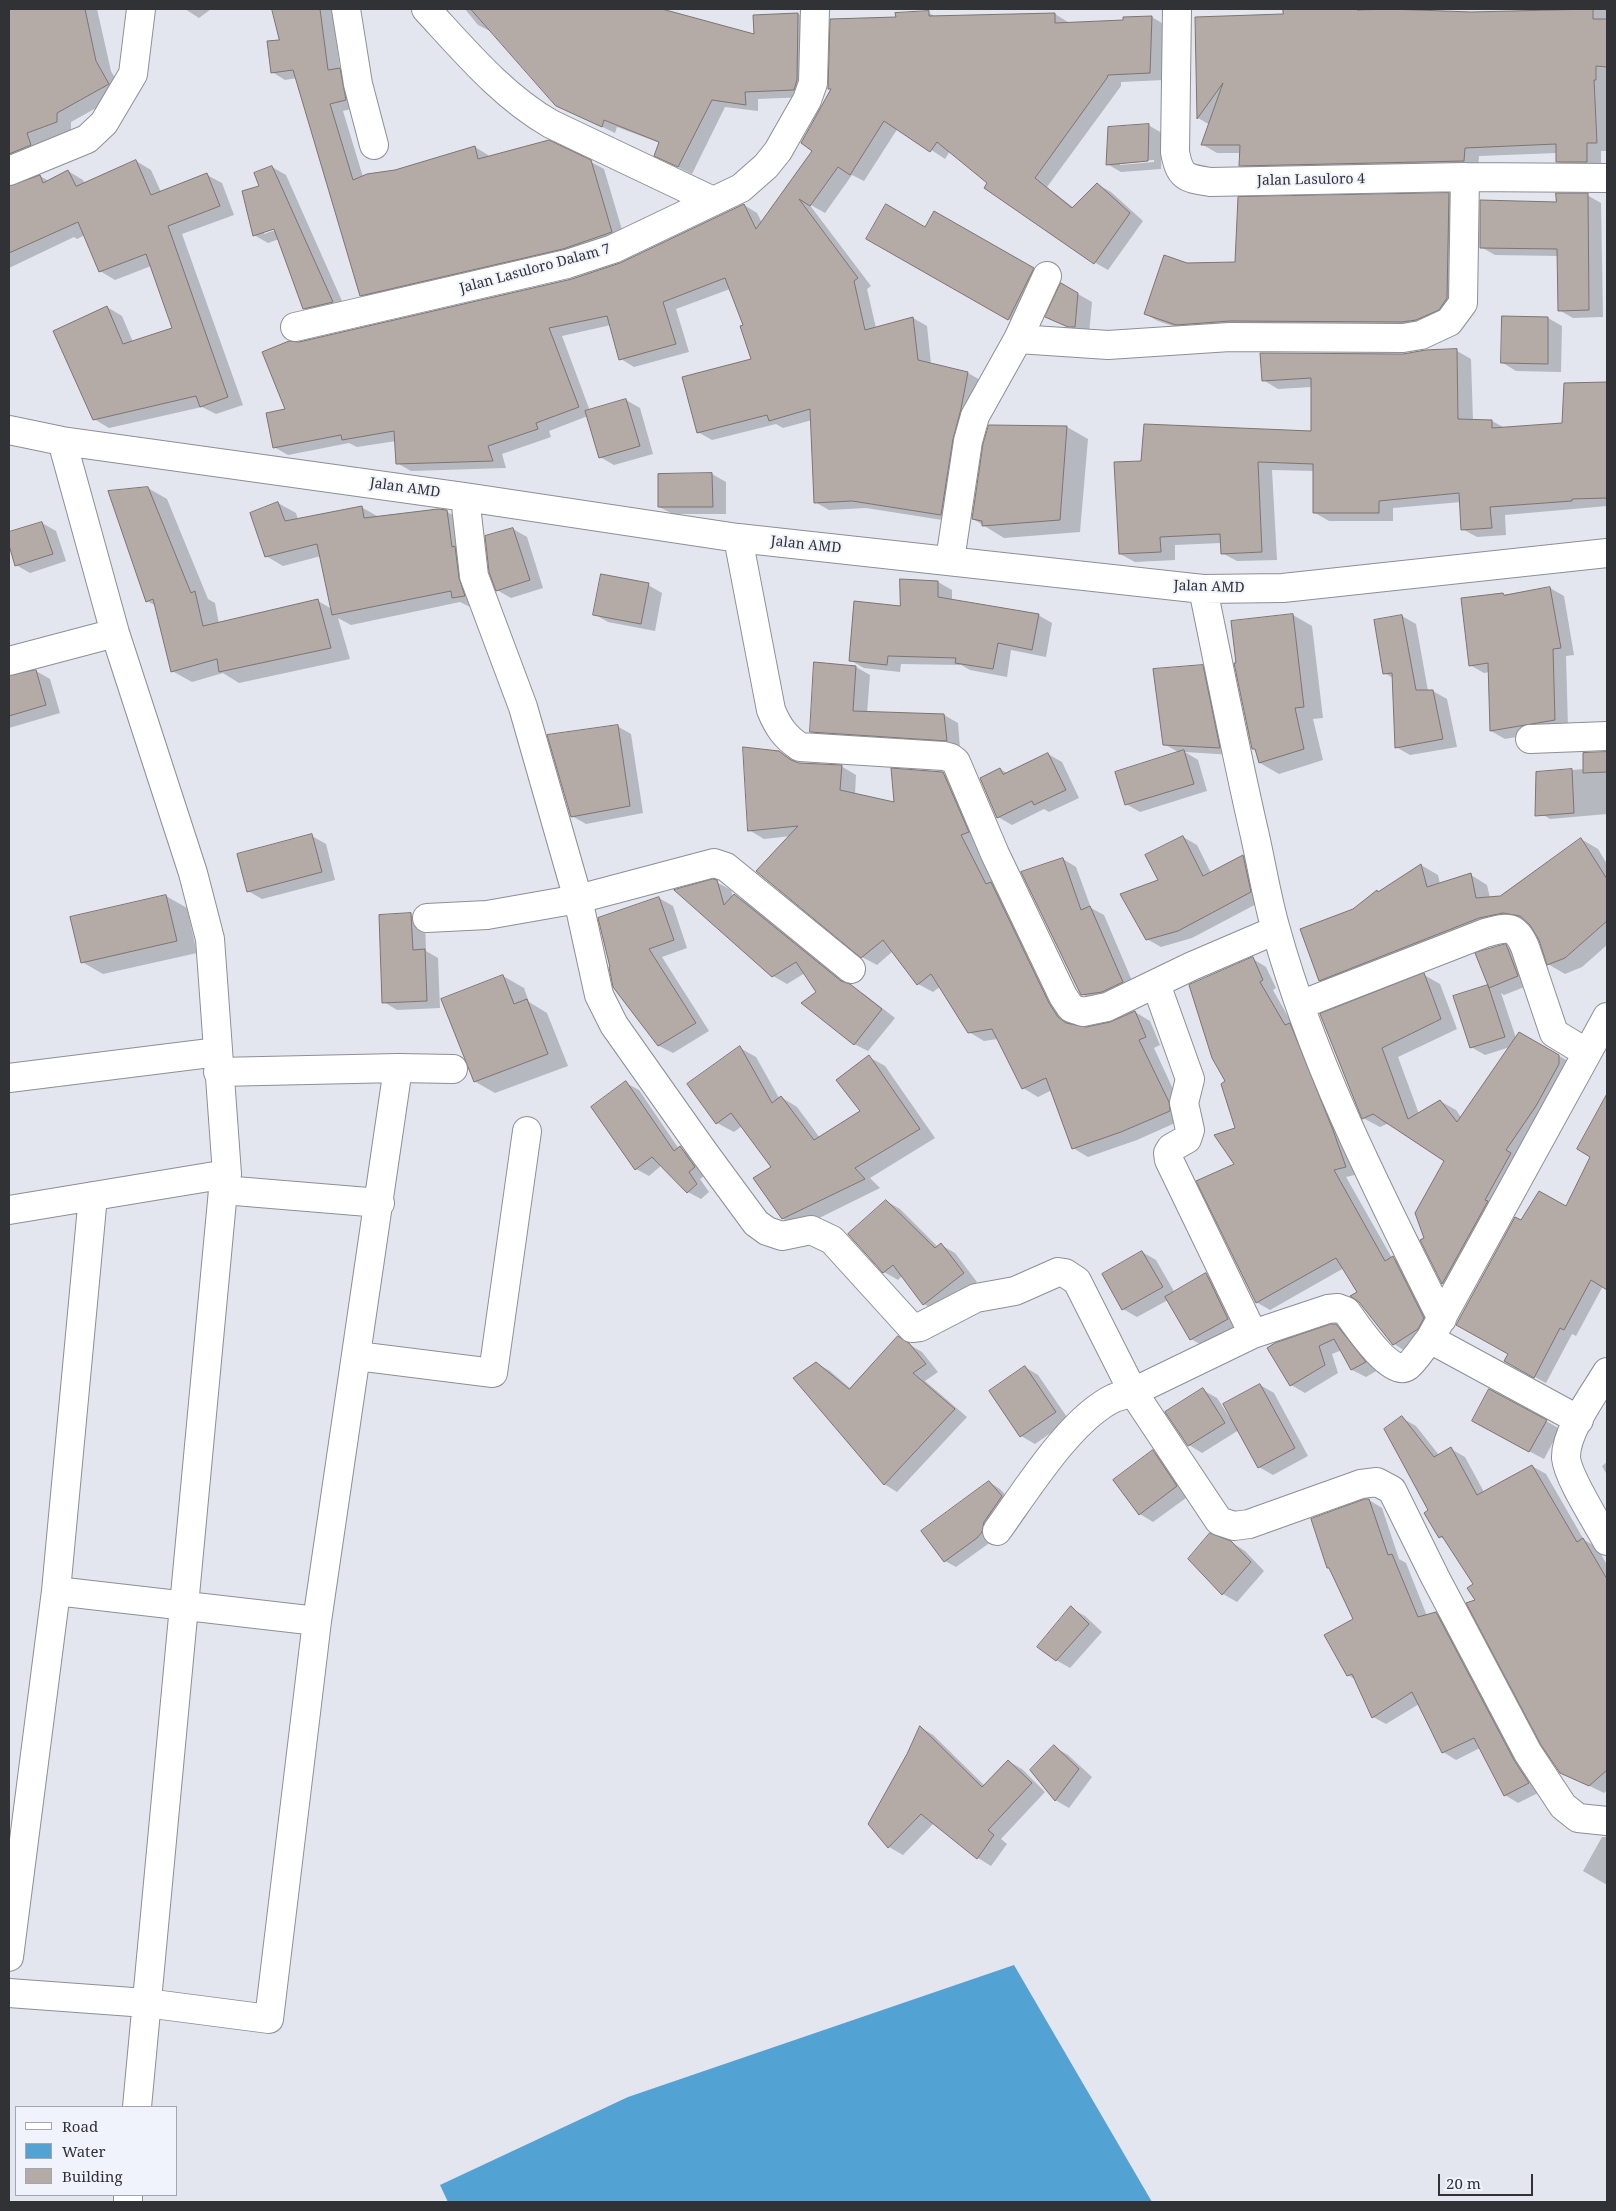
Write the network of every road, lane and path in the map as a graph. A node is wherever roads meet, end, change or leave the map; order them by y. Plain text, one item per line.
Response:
1 (141, 9) edge
2 (346, 9) edge
3 (426, 9) edge
4 (815, 9) edge
5 (1177, 9) edge
6 (374, 145) dead end
7 (9, 171) edge
8 (1465, 177) junction
9 (1607, 178) edge
10 (713, 200) junction
11 (1048, 276) dead end
12 (295, 327) dead end
13 (1018, 339) junction
14 (9, 430) edge
15 (62, 441) junction
16 (465, 497) junction
17 (738, 538) junction
18 (1606, 554) edge
19 (950, 560) junction
20 (1203, 589) junction
21 (115, 633) junction
22 (9, 661) edge
23 (1607, 736) edge
24 (1530, 739) dead end
25 (578, 899) junction
26 (427, 918) dead end
27 (1276, 930) junction
28 (851, 969) dead end
29 (1156, 984) junction
30 (1300, 1005) junction
31 (1607, 1017) edge
32 (1587, 1053) junction
33 (218, 1062) junction
34 (398, 1068) junction
35 (453, 1069) dead end
36 (9, 1078) edge
37 (528, 1131) dead end
38 (225, 1182) junction
39 (93, 1196) junction
40 (380, 1203) junction
41 (9, 1210) edge
42 (1436, 1329) junction
43 (1253, 1334) junction
44 (357, 1356) junction
45 (1607, 1372) edge
46 (1133, 1392) junction
47 (1578, 1420) junction
48 (997, 1531) dead end
49 (1607, 1540) edge
50 (56, 1591) junction
51 (183, 1607) junction
52 (317, 1622) junction
53 (1607, 1821) edge
54 (15, 1858) edge
55 (9, 1957) edge
56 (9, 1992) edge
57 (146, 2003) junction
58 (137, 2106) edge

1 - 7 street
2 - 6 street
3 - 10 street
4 - 10 street, Jalan Lasuloro Dalam 7
5 - 8 street, Jalan Lasuloro 4
8 - 9 street, Jalan Lasuloro 4
8 - 13 street
10 - 12 street, Jalan Lasuloro Dalam 7
11 - 13 street
13 - 19 street
14 - 15 street, Jalan AMD
15 - 16 street, Jalan AMD
15 - 21 street
16 - 17 street, Jalan AMD
16 - 25 street
17 - 19 street, Jalan AMD
17 - 29 street
18 - 20 street, Jalan AMD
19 - 20 street, Jalan AMD
20 - 27 street
21 - 22 street
21 - 33 street
23 - 24 street
25 - 26 street
25 - 28 street
25 - 46 street
27 - 29 street
27 - 30 street
29 - 43 street
30 - 32 street
30 - 42 street
31 - 32 street
32 - 42 street
33 - 34 street
33 - 36 street
33 - 38 street
34 - 35 street
34 - 40 street
37 - 44 street
38 - 39 street
38 - 40 street
38 - 51 street
39 - 41 street
39 - 50 street
40 - 44 street
42 - 43 street
42 - 47 street
43 - 46 street
44 - 52 street
45 - 47 street
46 - 48 street
46 - 53 street
47 - 49 street
50 - 51 street
50 - 54 street
51 - 52 street
51 - 57 street
52 - 57 street
54 - 55 street
56 - 57 street
57 - 58 street

